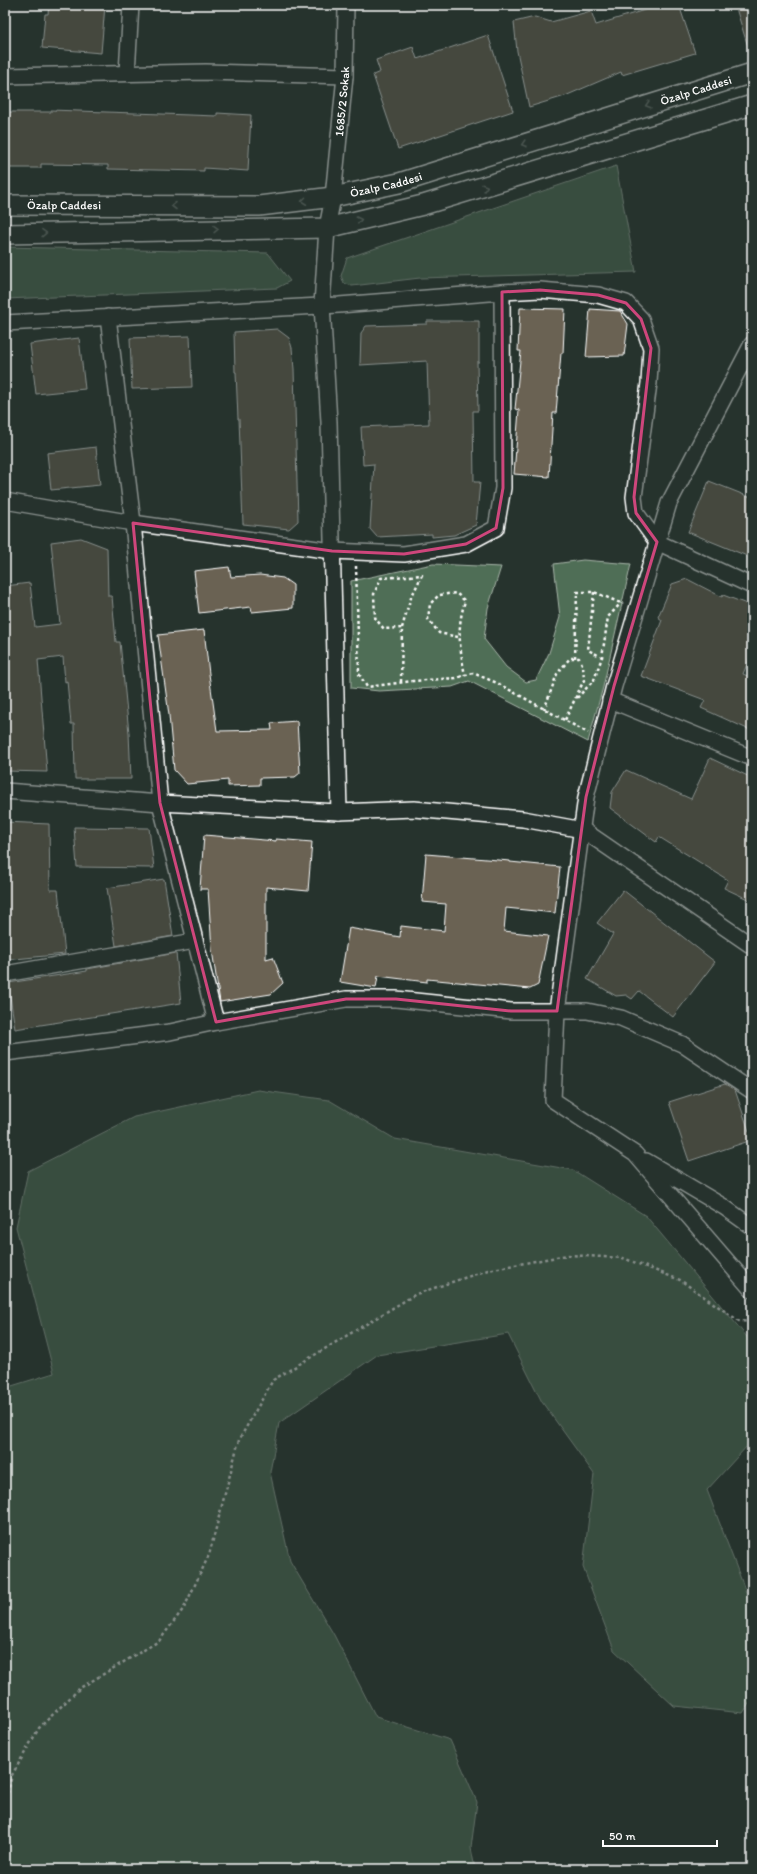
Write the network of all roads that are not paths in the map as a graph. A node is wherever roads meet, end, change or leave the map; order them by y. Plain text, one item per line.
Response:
1 (131, 5) edge
2 (346, 5) edge
3 (127, 73) junction
4 (752, 73) edge
5 (5, 76) edge
6 (345, 76) junction
7 (752, 105) edge
8 (333, 197) junction
9 (5, 205) edge
10 (327, 228) junction
11 (5, 234) edge
12 (502, 292) junction
13 (322, 305) junction
14 (108, 317) junction
15 (5, 323) edge
16 (752, 344) edge
17 (5, 501) edge
18 (133, 523) junction
19 (657, 542) junction
20 (332, 552) junction
21 (752, 586) edge
22 (610, 700) junction
23 (752, 758) edge
24 (5, 791) edge
25 (160, 802) junction
26 (339, 812) junction
27 (583, 830) junction
28 (195, 941) junction
29 (752, 946) edge
30 (5, 974) edge
31 (557, 1011) junction
32 (216, 1022) junction
33 (5, 1053) edge
34 (752, 1091) edge
35 (635, 1154) junction
36 (752, 1227) edge
37 (752, 1290) edge

1 - 3 street
2 - 6 street, 1685/2 Sokak
3 - 5 street
3 - 6 street
4 -> 8 main road, Özalp Caddesi
6 - 8 street, 1685/2 Sokak
10 -> 7 main road
8 -> 9 main road, Özalp Caddesi
8 - 10 street, 1685/2 Sokak
11 -> 10 main road
10 - 13 street, 1685/2 Sokak
12 - 13 street
12 - 19 street
12 - 20 street
13 - 14 street
13 - 20 street, 1685/2 Sokak
14 - 15 street
14 - 18 street
16 - 19 street
17 - 18 street
18 - 20 street
18 - 25 street
19 - 21 street
19 - 22 street
20 - 26 street, 1685/2 Sokak
22 - 23 street
22 - 27 street
24 - 25 street
25 - 26 street
25 - 28 street
26 - 27 street
27 - 29 street
27 - 31 street
28 - 30 street
28 - 32 street
31 - 32 street
31 - 34 street
31 - 35 street
32 - 33 street
35 - 36 street
35 - 37 street

